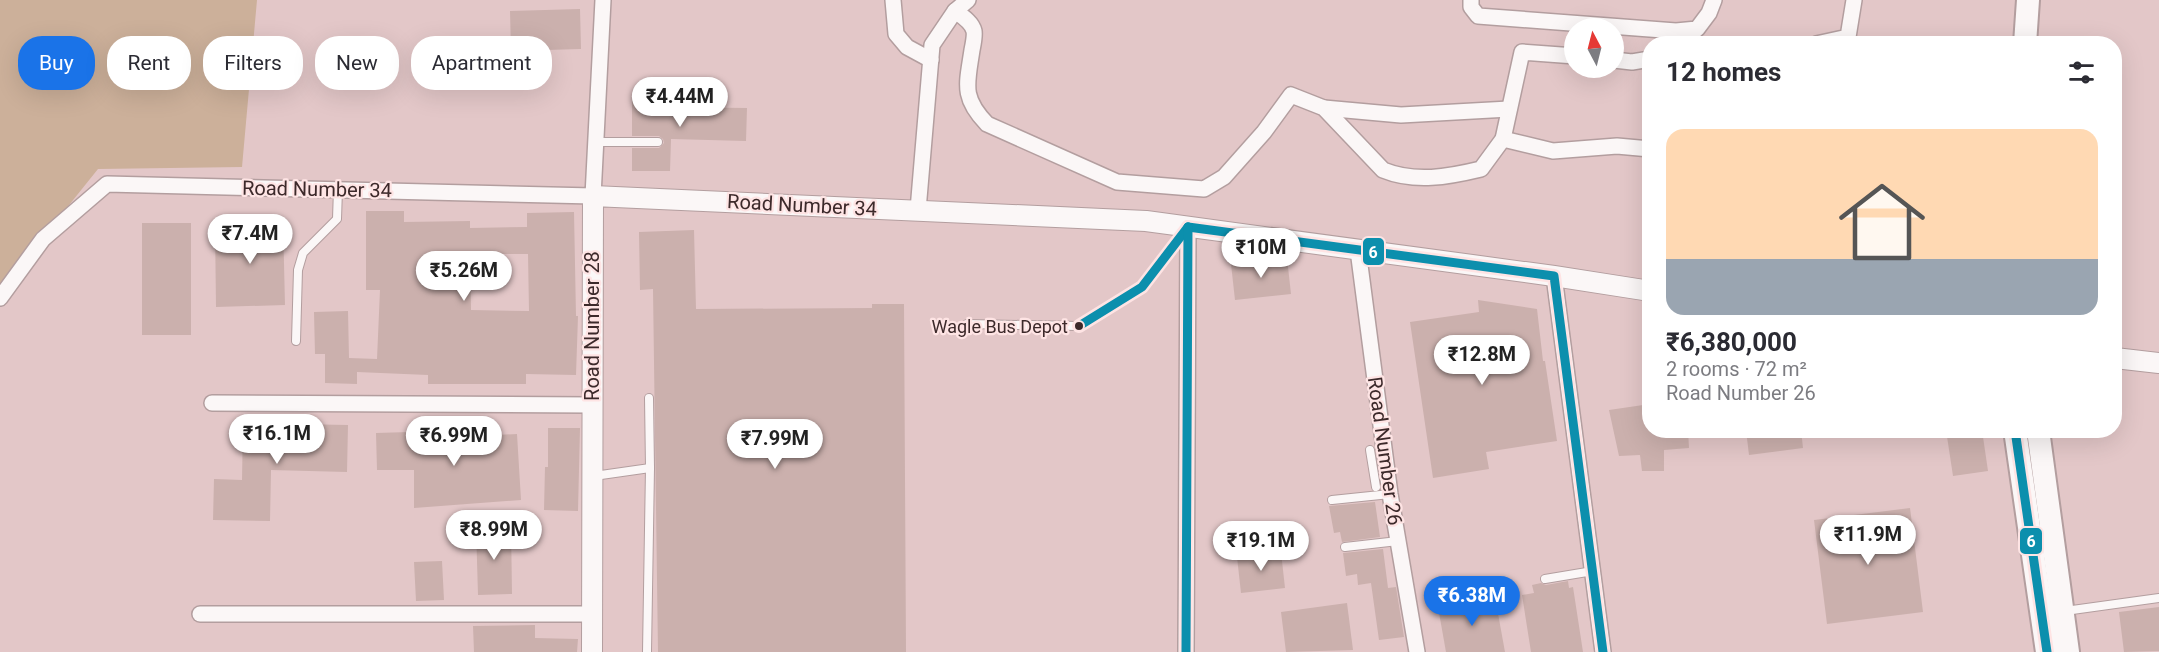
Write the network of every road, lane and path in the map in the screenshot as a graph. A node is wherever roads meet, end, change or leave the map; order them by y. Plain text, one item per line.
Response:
1 (603, 0) edge
2 (892, 0) edge
3 (968, 0) edge
4 (1470, 0) edge
5 (1714, 0) edge
6 (1854, 0) edge
7 (2028, 0) edge
8 (2042, 0) edge
9 (955, 11) junction
10 (1848, 36) edge
11 (2026, 36) edge
12 (2040, 36) edge
13 (1564, 56) edge
14 (931, 60) junction
15 (1642, 60) edge
16 (1624, 61) edge
17 (1324, 108) junction
18 (1509, 109) junction
19 (1503, 139) junction
20 (596, 142) junction
21 (658, 142) dead end
22 (1642, 148) edge
23 (338, 189) junction
24 (592, 196) junction
25 (918, 210) junction
26 (1188, 227) junction
27 (1358, 250) junction
28 (1554, 276) junction
29 (1642, 290) edge
30 (0, 298) edge
31 (967, 324) dead end
32 (296, 341) dead end
33 (2122, 359) edge
34 (2159, 363) edge
35 (648, 398) dead end
36 (212, 403) dead end
37 (592, 405) junction
38 (2016, 438) edge
39 (2039, 438) edge
40 (1370, 450) dead end
41 (1379, 466) junction
42 (650, 468) junction
43 (592, 476) junction
44 (1376, 487) dead end
45 (1390, 494) junction
46 (1332, 500) dead end
47 (1398, 541) junction
48 (1345, 547) dead end
49 (1593, 571) junction
50 (1545, 579) dead end
51 (2159, 598) edge
52 (2064, 611) junction
53 (200, 614) dead end
54 (593, 614) junction
55 (592, 652) edge
56 (647, 652) edge
57 (1186, 652) edge
58 (1417, 652) edge
59 (1603, 652) edge
60 (2047, 652) edge
61 (2068, 652) edge

1 - 20 street, Road Number 28
2 - 14 street
3 - 9 street
4 - 5 street
6 - 10 street
7 - 11 main road
8 - 12 main road
9 - 14 street
9 - 17 street
13 - 18 street
14 - 25 street
15 - 16 street
17 - 18 street
17 - 19 street
18 - 19 street
19 - 22 street
20 - 21 lane
20 - 24 street, Road Number 28
23 - 24 street, Road Number 34
23 - 30 street, Road Number 34
23 - 32 lane
24 - 25 street, Road Number 34
24 - 37 street, Road Number 28
25 - 26 street, Road Number 34
26 - 27 street, Road Number 34
26 - 31 lane
26 - 57 street
27 - 28 street, Road Number 34
27 - 41 street, Road Number 26
28 - 29 street, Road Number 34
28 - 49 street
33 - 34 street
35 - 42 lane
36 - 37 street
37 - 43 street, Road Number 28
38 - 60 main road
39 - 52 main road
40 - 41 lane
41 - 44 lane
41 - 45 street, Road Number 26
42 - 43 lane
42 - 56 lane
43 - 54 street, Road Number 28
45 - 46 lane
45 - 47 street, Road Number 26
47 - 48 lane
47 - 58 street, Road Number 26
49 - 50 lane
49 - 59 street
51 - 52 lane
52 - 61 main road
53 - 54 street
54 - 55 street, Road Number 28

